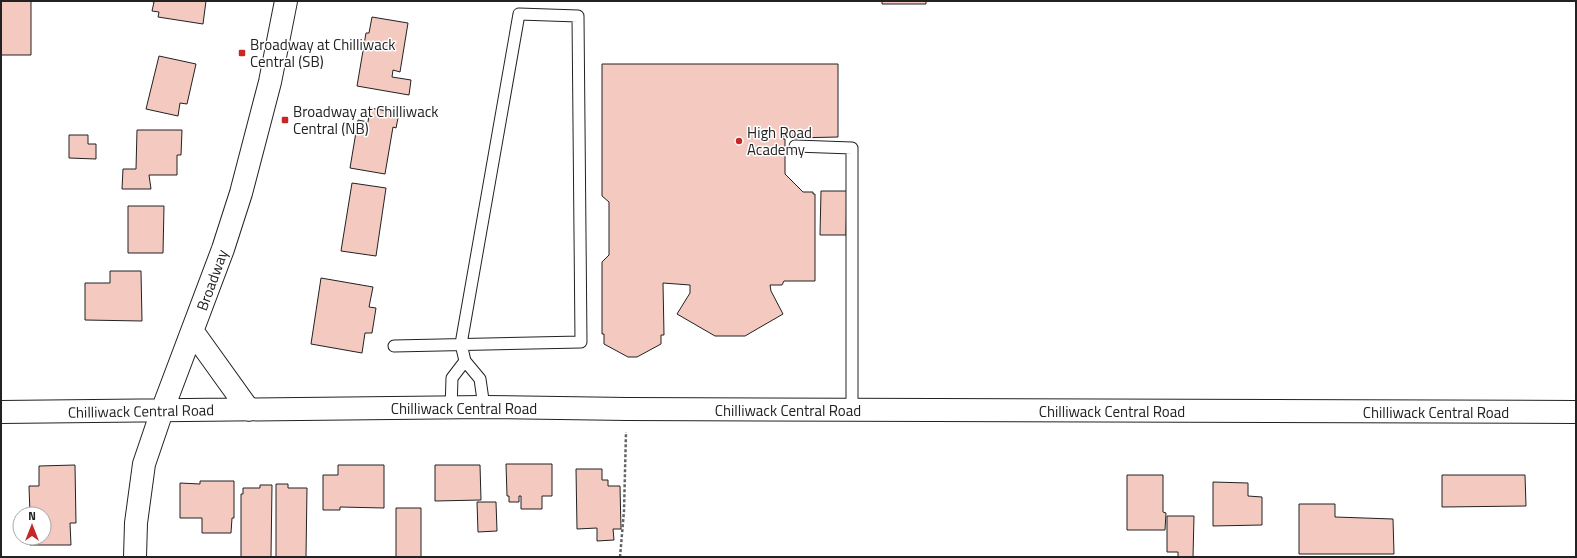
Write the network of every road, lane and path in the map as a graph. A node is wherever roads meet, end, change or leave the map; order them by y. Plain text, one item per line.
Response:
1 (286, 1) edge
2 (795, 146) dead end
3 (193, 332) junction
4 (461, 344) junction
5 (394, 346) dead end
6 (466, 361) junction
7 (484, 407) junction
8 (451, 408) junction
9 (627, 409) junction
10 (249, 410) junction
11 (852, 410) junction
12 (162, 411) junction
13 (1, 412) edge
14 (1576, 412) edge
15 (135, 557) edge
16 (620, 557) edge

1 - 3 street, Broadway
2 - 11 lane
3 - 10 street
3 - 12 street, Broadway
4 - 4 lane
4 - 5 lane
4 - 6 lane
6 - 7 lane
6 - 8 lane
7 - 8 street, Chilliwack Central Road
7 - 9 street, Chilliwack Central Road
8 - 10 street, Chilliwack Central Road
9 - 11 street, Chilliwack Central Road
9 - 16 path
10 - 12 street, Chilliwack Central Road
11 - 14 street, Chilliwack Central Road
12 - 13 street, Chilliwack Central Road
12 - 15 street, Broadway

